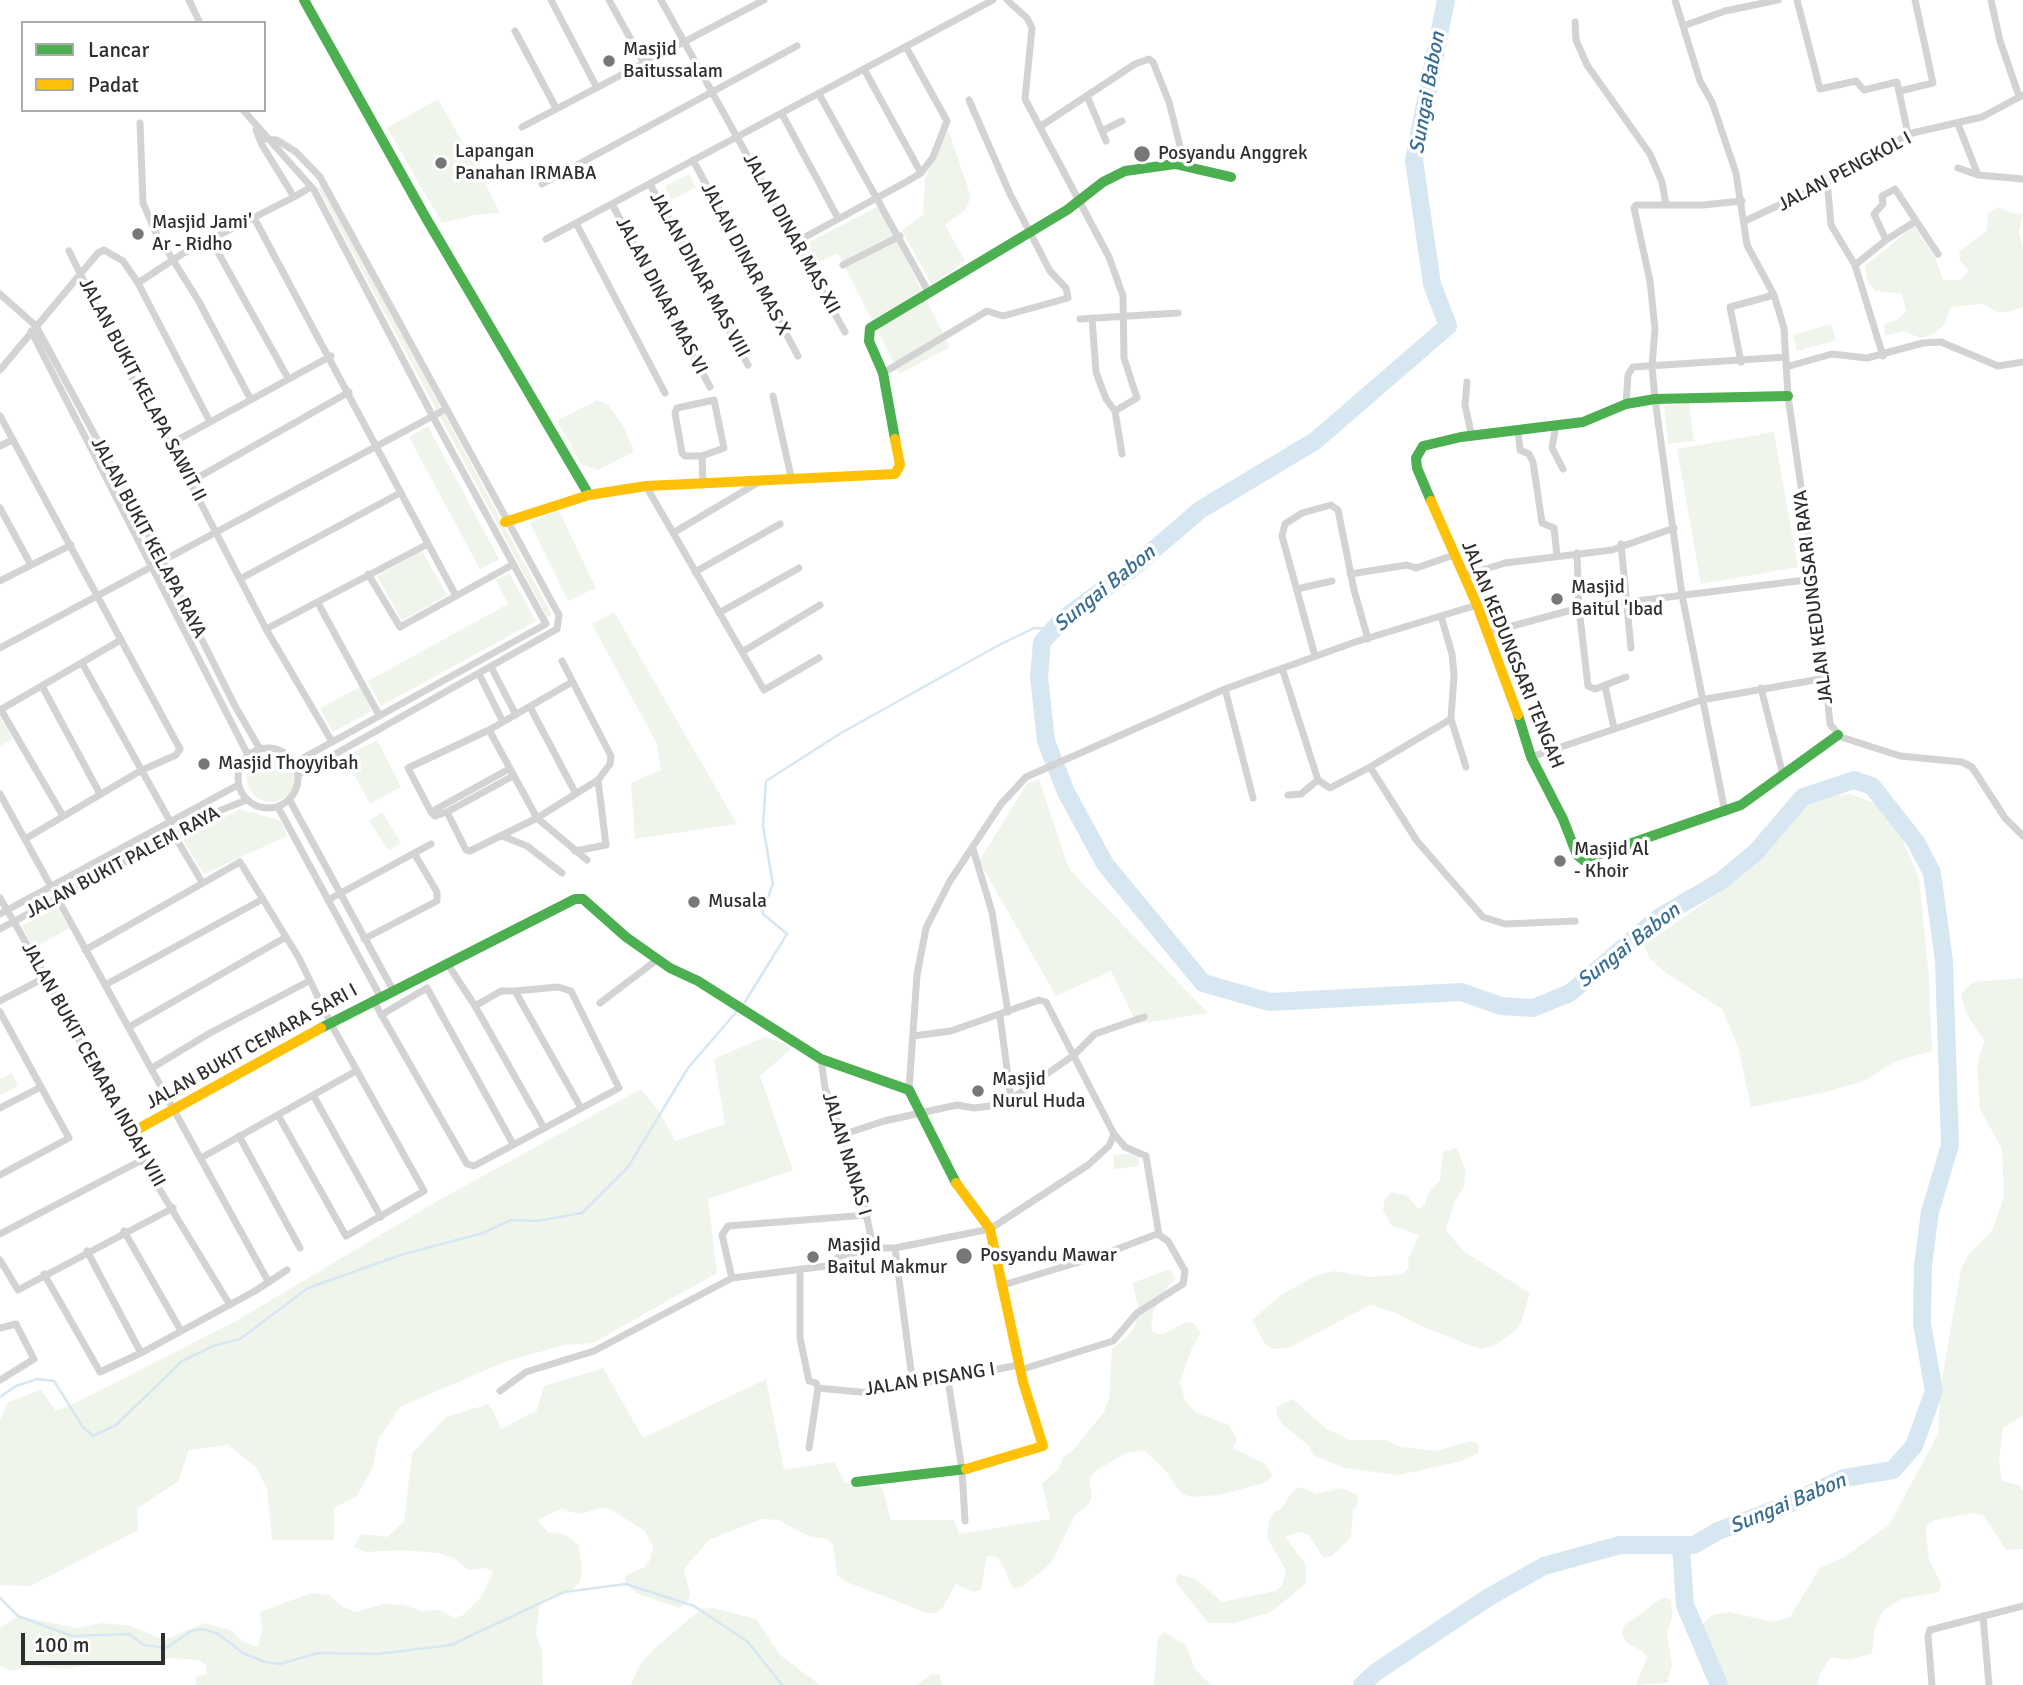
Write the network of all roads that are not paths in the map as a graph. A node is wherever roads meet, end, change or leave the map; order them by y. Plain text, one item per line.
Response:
1 (189, 0) edge
2 (304, 0) edge
3 (551, 0) edge
4 (609, 0) edge
5 (764, 0) edge
6 (993, 0) edge
7 (1007, 0) edge
8 (1675, 0) edge
9 (1778, 0) edge
10 (1797, 0) edge
11 (1915, 0) edge
12 (1991, 0) edge
13 (662, 1) edge
14 (199, 21) edge
15 (1575, 22) dead end
16 (1683, 26) junction
17 (515, 31) dead end
18 (683, 43) junction
19 (797, 46) dead end
20 (906, 47) junction
21 (644, 63) junction
22 (864, 69) junction
23 (597, 88) junction
24 (1900, 91) junction
25 (712, 93) junction
26 (819, 94) junction
27 (2021, 95) edge
28 (1087, 96) junction
29 (969, 100) dead end
30 (556, 108) junction
31 (244, 112) edge
32 (782, 114) junction
33 (1122, 121) dead end
34 (140, 123) dead end
35 (1958, 124) junction
36 (1041, 126) junction
37 (522, 127) dead end
38 (256, 129) junction
39 (1102, 131) junction
40 (1908, 134) junction
41 (736, 136) junction
42 (266, 139) junction
43 (1106, 141) dead end
44 (693, 160) junction
45 (1185, 166) junction
46 (1958, 168) dead end
47 (921, 173) junction
48 (1978, 175) junction
49 (1231, 177) dead end
50 (2023, 179) edge
51 (1827, 180) junction
52 (542, 184) dead end
53 (650, 184) junction
54 (312, 187) junction
55 (294, 197) junction
56 (878, 199) junction
57 (1742, 201) junction
58 (1079, 202) junction
59 (612, 204) junction
60 (1666, 205) junction
61 (253, 216) junction
62 (838, 218) junction
63 (1745, 221) junction
64 (1916, 221) junction
65 (576, 223) junction
66 (1029, 230) junction
67 (900, 236) junction
68 (210, 238) junction
69 (546, 239) dead end
70 (1885, 240) junction
71 (796, 242) junction
72 (69, 250) dead end
73 (1938, 254) dead end
74 (171, 260) junction
75 (843, 265) dead end
76 (1855, 265) junction
77 (81, 274) junction
78 (138, 283) junction
79 (929, 293) junction
80 (0, 294) edge
81 (1773, 295) junction
82 (1178, 313) dead end
83 (1123, 314) junction
84 (1092, 318) junction
85 (1080, 319) dead end
86 (34, 329) junction
87 (845, 332) dead end
88 (331, 356) junction
89 (798, 356) dead end
90 (1883, 356) junction
91 (1786, 357) junction
92 (1741, 362) junction
93 (2023, 362) edge
94 (748, 365) dead end
95 (1652, 366) junction
96 (1786, 367) junction
97 (0, 370) edge
98 (883, 373) junction
99 (288, 378) junction
100 (1467, 382) dead end
101 (710, 387) dead end
102 (349, 392) junction
103 (665, 393) dead end
104 (774, 396) dead end
105 (1788, 396) junction
106 (250, 398) junction
107 (1655, 399) junction
108 (1626, 404) junction
109 (446, 409) junction
110 (1115, 411) junction
111 (432, 415) junction
112 (0, 416) edge
113 (209, 420) junction
114 (1556, 425) junction
115 (1518, 429) junction
116 (89, 435) junction
117 (1472, 437) junction
118 (12, 440) junction
119 (170, 444) junction
120 (376, 445) junction
121 (0, 446) edge
122 (1122, 454) dead end
123 (702, 456) junction
124 (1563, 469) dead end
125 (792, 481) junction
126 (190, 482) junction
127 (759, 482) junction
128 (703, 485) junction
129 (646, 486) junction
130 (400, 493) junction
131 (589, 495) junction
132 (0, 508) edge
133 (505, 522) junction
134 (780, 524) dead end
135 (1674, 528) junction
136 (216, 530) junction
137 (673, 533) junction
138 (428, 544) junction
139 (1621, 544) junction
140 (71, 545) junction
141 (1577, 553) junction
142 (1454, 555) junction
143 (1557, 555) junction
144 (162, 560) junction
145 (31, 565) junction
146 (512, 565) junction
147 (152, 566) junction
148 (799, 568) dead end
149 (695, 572) junction
150 (368, 574) junction
151 (1350, 574) junction
152 (1463, 576) junction
153 (240, 579) junction
154 (1814, 579) junction
155 (0, 581) edge
156 (1332, 581) dead end
157 (1297, 589) junction
158 (1682, 595) junction
159 (97, 596) junction
160 (456, 596) junction
161 (1627, 600) junction
162 (318, 603) junction
163 (820, 605) dead end
164 (1477, 605) junction
165 (1579, 608) junction
166 (719, 613) junction
167 (1441, 616) junction
168 (546, 624) junction
169 (266, 629) junction
170 (557, 629) junction
171 (1486, 633) junction
172 (1367, 639) junction
173 (119, 641) junction
174 (0, 648) edge
175 (1630, 648) dead end
176 (741, 652) junction
177 (1315, 656) junction
178 (819, 658) dead end
179 (562, 661) dead end
180 (82, 663) junction
181 (491, 667) junction
182 (1282, 668) junction
183 (479, 674) junction
184 (1626, 677) dead end
185 (1826, 678) junction
186 (572, 682) junction
187 (440, 683) junction
188 (42, 686) junction
189 (1605, 686) junction
190 (1761, 688) junction
191 (1225, 689) junction
192 (446, 693) junction
193 (1701, 700) junction
194 (530, 707) junction
195 (0, 710) edge
196 (379, 715) junction
197 (516, 715) junction
198 (1451, 719) junction
199 (502, 722) junction
200 (1614, 728) junction
201 (489, 730) junction
202 (1838, 735) junction
203 (331, 740) junction
204 (260, 749) junction
205 (248, 755) junction
206 (1531, 757) junction
207 (294, 763) junction
208 (1370, 767) junction
209 (1466, 767) dead end
210 (140, 771) junction
211 (511, 772) junction
212 (298, 775) junction
213 (1783, 775) junction
214 (598, 780) junction
215 (1318, 780) junction
216 (238, 785) junction
217 (0, 794) edge
218 (100, 794) junction
219 (576, 794) junction
220 (1288, 795) dead end
221 (1254, 798) dead end
222 (289, 799) junction
223 (247, 800) junction
224 (278, 807) junction
225 (430, 812) junction
226 (446, 812) junction
227 (1725, 812) junction
228 (63, 816) junction
229 (537, 818) junction
230 (171, 823) junction
231 (174, 835) junction
232 (502, 835) junction
233 (2023, 836) edge
234 (25, 839) junction
235 (431, 844) dead end
236 (973, 849) junction
237 (574, 851) junction
238 (115, 853) junction
239 (414, 853) junction
240 (587, 860) dead end
241 (120, 864) junction
242 (562, 873) dead end
243 (202, 882) junction
244 (50, 887) junction
245 (341, 892) junction
246 (0, 898) edge
247 (56, 898) junction
248 (263, 899) junction
249 (328, 900) junction
250 (3, 912) edge
251 (13, 921) junction
252 (1575, 921) dead end
253 (0, 929) edge
254 (286, 937) junction
255 (364, 939) junction
256 (85, 950) junction
257 (658, 959) junction
258 (447, 963) junction
259 (46, 977) junction
260 (309, 981) junction
261 (105, 985) junction
262 (393, 990) junction
263 (515, 991) junction
264 (376, 998) junction
265 (0, 1001) edge
266 (600, 1003) dead end
267 (475, 1006) junction
268 (0, 1012) edge
269 (1008, 1012) junction
270 (381, 1015) junction
271 (1000, 1016) junction
272 (1144, 1017) dead end
273 (331, 1024) junction
274 (129, 1027) junction
275 (913, 1036) junction
276 (1074, 1055) junction
277 (821, 1059) junction
278 (152, 1068) junction
279 (356, 1071) junction
280 (41, 1087) junction
281 (909, 1090) junction
282 (313, 1095) junction
283 (1011, 1099) junction
284 (0, 1108) edge
285 (581, 1108) junction
286 (174, 1109) junction
287 (918, 1113) junction
288 (278, 1115) junction
289 (544, 1128) junction
290 (129, 1134) junction
291 (1114, 1134) junction
292 (842, 1135) junction
293 (239, 1136) junction
294 (513, 1144) junction
295 (201, 1158) junction
296 (142, 1160) junction
297 (0, 1175) edge
298 (173, 1208) junction
299 (867, 1215) junction
300 (381, 1217) junction
301 (990, 1229) junction
302 (124, 1231) junction
303 (0, 1234) edge
304 (1159, 1235) junction
305 (300, 1248) dead end
306 (873, 1248) junction
307 (895, 1248) junction
308 (87, 1251) junction
309 (0, 1260) edge
310 (286, 1270) dead end
311 (800, 1270) junction
312 (44, 1274) junction
313 (732, 1278) junction
314 (268, 1281) junction
315 (1000, 1286) junction
316 (230, 1305) junction
317 (0, 1328) edge
318 (180, 1329) junction
319 (141, 1353) junction
320 (1019, 1367) junction
321 (0, 1380) edge
322 (948, 1380) junction
323 (913, 1386) junction
324 (818, 1388) junction
325 (500, 1391) dead end
326 (809, 1448) dead end
327 (962, 1470) junction
328 (856, 1482) dead end
329 (965, 1521) dead end
330 (2023, 1606) edge
331 (1983, 1616) junction
332 (1932, 1685) edge
333 (1989, 1685) edge

1 - 14 street
2 - 131 street
3 - 23 street
4 - 21 street
5 - 18 street
6 - 20 street
7 - 36 street
8 - 16 street, JALAN KEDUNGSARI RAYA
9 - 16 street
10 - 24 street
11 - 24 street
12 - 27 street
13 - 18 street, JALAN DINAR MAS XII
15 - 60 street
16 - 57 street, JALAN KEDUNGSARI RAYA
17 - 30 street
18 - 21 street
18 - 25 street, JALAN DINAR MAS XII
19 - 25 street
20 - 22 street
20 - 47 street
21 - 23 street
22 - 26 street
22 - 47 street
23 - 30 street
24 - 40 street
25 - 41 street, JALAN DINAR MAS XII
25 - 52 street
26 - 32 street
26 - 56 street
27 - 35 street, JALAN PENGKOL I
28 - 36 street
28 - 39 street
28 - 45 street
29 - 66 street
30 - 37 street
31 - 38 street
32 - 41 street
32 - 62 street
33 - 39 street
34 - 74 street
35 - 40 street, JALAN PENGKOL I
35 - 48 street
36 - 58 street
38 - 42 street
38 - 55 street
39 - 43 street
40 - 51 street, JALAN PENGKOL I
41 - 44 street
41 - 71 street, JALAN DINAR MAS XII
42 - 54 street
42 - 109 street
44 - 53 street
44 - 89 street, JALAN DINAR MAS X
45 - 49 street
45 - 58 street
46 - 48 street
47 - 56 street
48 - 50 street
51 - 63 street, JALAN PENGKOL I
51 - 76 street
53 - 59 street
53 - 94 street, JALAN DINAR MAS VIII
54 - 55 street
54 - 111 street
55 - 61 street
56 - 62 street
56 - 67 street
57 - 60 street
57 - 63 street, JALAN KEDUNGSARI RAYA
58 - 66 street
58 - 83 street
59 - 65 street
59 - 101 street, JALAN DINAR MAS VI
60 - 95 street
61 - 68 street
61 - 88 street
62 - 71 street
63 - 81 street, JALAN KEDUNGSARI RAYA
64 - 70 street
64 - 70 street
64 - 73 street
65 - 69 street
65 - 103 street
66 - 79 street
66 - 98 street
67 - 75 street
67 - 79 street
68 - 74 street
68 - 99 street
70 - 76 street
71 - 87 street, JALAN DINAR MAS XII
72 - 77 street, JALAN BUKIT KELAPA SAWIT II
74 - 78 street
74 - 106 street
76 - 90 street
77 - 78 street
77 - 86 street
77 - 119 street, JALAN BUKIT KELAPA SAWIT II
78 - 113 street
79 - 98 street
80 - 86 street
81 - 91 street, JALAN KEDUNGSARI RAYA
81 - 92 street
82 - 83 street
83 - 84 street
83 - 110 street
84 - 85 street
84 - 110 street
86 - 97 street
86 - 116 street, JALAN BUKIT KELAPA RAYA
88 - 99 street
88 - 102 street
90 - 93 street
90 - 96 street
91 - 92 street
91 - 96 street, JALAN KEDUNGSARI RAYA
92 - 95 street
95 - 107 street
95 - 108 street
96 - 105 street, JALAN KEDUNGSARI RAYA
98 - 125 street
99 - 106 street
100 - 117 street
102 - 120 street
102 - 126 street
104 - 125 street
105 - 107 street
105 - 154 street, JALAN KEDUNGSARI RAYA
106 - 113 street
107 - 108 street
107 - 135 street
108 - 114 street
109 - 111 street
109 - 133 street
110 - 122 street
111 - 120 street
111 - 146 street
112 - 118 street
113 - 119 street
114 - 115 street
114 - 124 street
115 - 117 street
115 - 143 street
116 - 144 street, JALAN BUKIT KELAPA RAYA
116 - 147 street, JALAN BUKIT KELAPA RAYA
117 - 142 street, JALAN KEDUNGSARI TENGAH
118 - 121 street
118 - 140 street
119 - 126 street, JALAN BUKIT KELAPA SAWIT II
120 - 130 street
120 - 136 street
123 - 123 street
123 - 128 street
125 - 127 street
126 - 136 street, JALAN BUKIT KELAPA SAWIT II
127 - 128 street
127 - 137 street
128 - 129 street
129 - 131 street
129 - 137 street
130 - 138 street
130 - 153 street
131 - 133 street
132 - 145 street
133 - 170 street
134 - 149 street
135 - 139 street
135 - 158 street
136 - 144 street
136 - 153 street, JALAN BUKIT KELAPA SAWIT II
137 - 149 street
138 - 150 street
138 - 160 street
139 - 141 street
139 - 161 street
140 - 145 street
140 - 159 street
141 - 143 street
141 - 165 street
142 - 151 street
142 - 152 street, JALAN KEDUNGSARI TENGAH
143 - 152 street
144 - 147 street
144 - 204 street, JALAN BUKIT KELAPA RAYA
145 - 155 street
146 - 160 street
146 - 168 street
147 - 159 street
147 - 205 street, JALAN BUKIT KELAPA RAYA
148 - 166 street
149 - 166 street
150 - 160 street
150 - 162 street
151 - 157 street
151 - 172 street
152 - 164 street, JALAN KEDUNGSARI TENGAH
153 - 169 street, JALAN BUKIT KELAPA SAWIT II
154 - 158 street
154 - 185 street, JALAN KEDUNGSARI RAYA
156 - 157 street
157 - 177 street
158 - 161 street
158 - 193 street
159 - 173 street
159 - 174 street
161 - 165 street
161 - 175 street
162 - 169 street
162 - 196 street
163 - 176 street
164 - 167 street
164 - 171 street, JALAN KEDUNGSARI TENGAH
165 - 171 street
165 - 189 street
166 - 176 street
167 - 172 street
167 - 198 street
168 - 170 street
168 - 187 street
169 - 203 street, JALAN BUKIT KELAPA SAWIT II
170 - 181 street
171 - 206 street, JALAN KEDUNGSARI TENGAH
172 - 177 street
173 - 180 street
173 - 210 street
176 - 178 street
177 - 182 street
179 - 186 street
180 - 188 street
180 - 210 street
181 - 183 street
181 - 197 street
182 - 191 street
182 - 215 street
183 - 192 street
183 - 199 street
184 - 189 street
185 - 190 street
185 - 202 street, JALAN KEDUNGSARI RAYA
186 - 194 street
186 - 214 street
187 - 192 street
187 - 196 street
188 - 195 street
188 - 218 street
189 - 200 street
190 - 193 street
190 - 213 street
191 - 221 street
191 - 236 street
192 - 212 street
193 - 200 street
193 - 227 street
194 - 197 street
194 - 219 street
195 - 228 street
196 - 203 street
197 - 199 street
198 - 208 street
198 - 209 street
199 - 201 street
200 - 206 street
201 - 211 street
201 - 225 street
202 - 213 street
202 - 233 street
203 - 207 street
204 - 205 street
204 - 207 street
205 - 216 street
206 - 227 street, JALAN KEDUNGSARI TENGAH
207 - 212 street
208 - 215 street
208 - 252 street
210 - 218 street
210 - 230 street
211 - 225 street
211 - 226 street
211 - 229 street
212 - 222 street
213 - 227 street
214 - 219 street
214 - 237 street
215 - 220 street
216 - 223 street
216 - 230 street, JALAN BUKIT PALEM RAYA
217 - 234 street
218 - 228 street
219 - 229 street
222 - 224 street
222 - 245 street
223 - 224 street
223 - 231 street, JALAN BUKIT PALEM RAYA
224 - 249 street
225 - 226 street
226 - 232 street
228 - 234 street
229 - 232 street
229 - 237 street
230 - 238 street, JALAN BUKIT PALEM RAYA
231 - 241 street, JALAN BUKIT PALEM RAYA
231 - 243 street
232 - 242 street
234 - 244 street
235 - 239 street
236 - 269 street
236 - 275 street
237 - 240 street
238 - 241 street
238 - 244 street, JALAN BUKIT PALEM RAYA
239 - 245 street
239 - 255 street
241 - 247 street, JALAN BUKIT PALEM RAYA
243 - 248 street
243 - 256 street
244 - 247 street
244 - 250 street, JALAN BUKIT PALEM RAYA
245 - 249 street
245 - 255 street
246 - 250 street, JALAN BUKIT CEMARA INDAH VIII
247 - 251 street, JALAN BUKIT PALEM RAYA
247 - 256 street
248 - 254 street
248 - 261 street
249 - 264 street
250 - 251 street, JALAN BUKIT CEMARA INDAH VIII
251 - 253 street, JALAN BUKIT PALEM RAYA
251 - 259 street, JALAN BUKIT CEMARA INDAH VIII
254 - 260 street
254 - 274 street
255 - 262 street
256 - 261 street
257 - 258 street, JALAN BUKIT CEMARA SARI I
257 - 266 street
257 - 277 street
258 - 262 street, JALAN BUKIT CEMARA SARI I
258 - 267 street
259 - 265 street
259 - 290 street, JALAN BUKIT CEMARA INDAH VIII
260 - 273 street
260 - 278 street
261 - 274 street
262 - 264 street, JALAN BUKIT CEMARA SARI I
263 - 267 street
263 - 285 street
263 - 285 street
264 - 270 street
264 - 273 street, JALAN BUKIT CEMARA SARI I
267 - 289 street
268 - 280 street
269 - 271 street
269 - 276 street
270 - 294 street
270 - 294 street
271 - 275 street
271 - 283 street
272 - 276 street
273 - 279 street
273 - 286 street, JALAN BUKIT CEMARA SARI I
274 - 278 street
275 - 281 street
276 - 283 street
276 - 291 street
277 - 281 street
277 - 292 street, JALAN NANAS I
278 - 286 street
279 - 282 street
279 - 300 street
280 - 284 street
280 - 297 street
281 - 287 street
282 - 288 street
282 - 300 street
283 - 287 street
285 - 289 street
286 - 290 street, JALAN BUKIT CEMARA SARI I
286 - 295 street
287 - 292 street
287 - 301 street
288 - 293 street
288 - 300 street
289 - 294 street
290 - 296 street, JALAN BUKIT CEMARA INDAH VIII
291 - 301 street
291 - 304 street
292 - 299 street, JALAN NANAS I
293 - 295 street
293 - 305 street
295 - 314 street
296 - 298 street, JALAN BUKIT CEMARA INDAH VIII
296 - 303 street
298 - 302 street
298 - 316 street, JALAN BUKIT CEMARA INDAH VIII
299 - 306 street, JALAN NANAS I
299 - 313 street
301 - 307 street
301 - 315 street
302 - 308 street
302 - 318 street
304 - 315 street
304 - 320 street, JALAN PISANG I
306 - 307 street
306 - 311 street
307 - 323 street
308 - 312 street
308 - 319 street
309 - 312 street
310 - 314 street
311 - 313 street
311 - 324 street
312 - 319 street
313 - 325 street
314 - 316 street
315 - 320 street
316 - 318 street
317 - 321 street
318 - 319 street
320 - 322 street, JALAN PISANG I
320 - 327 street
322 - 323 street, JALAN PISANG I
322 - 327 street
323 - 324 street, JALAN PISANG I
324 - 326 street
327 - 328 street
327 - 329 street
330 - 331 street
331 - 332 street
331 - 333 street

